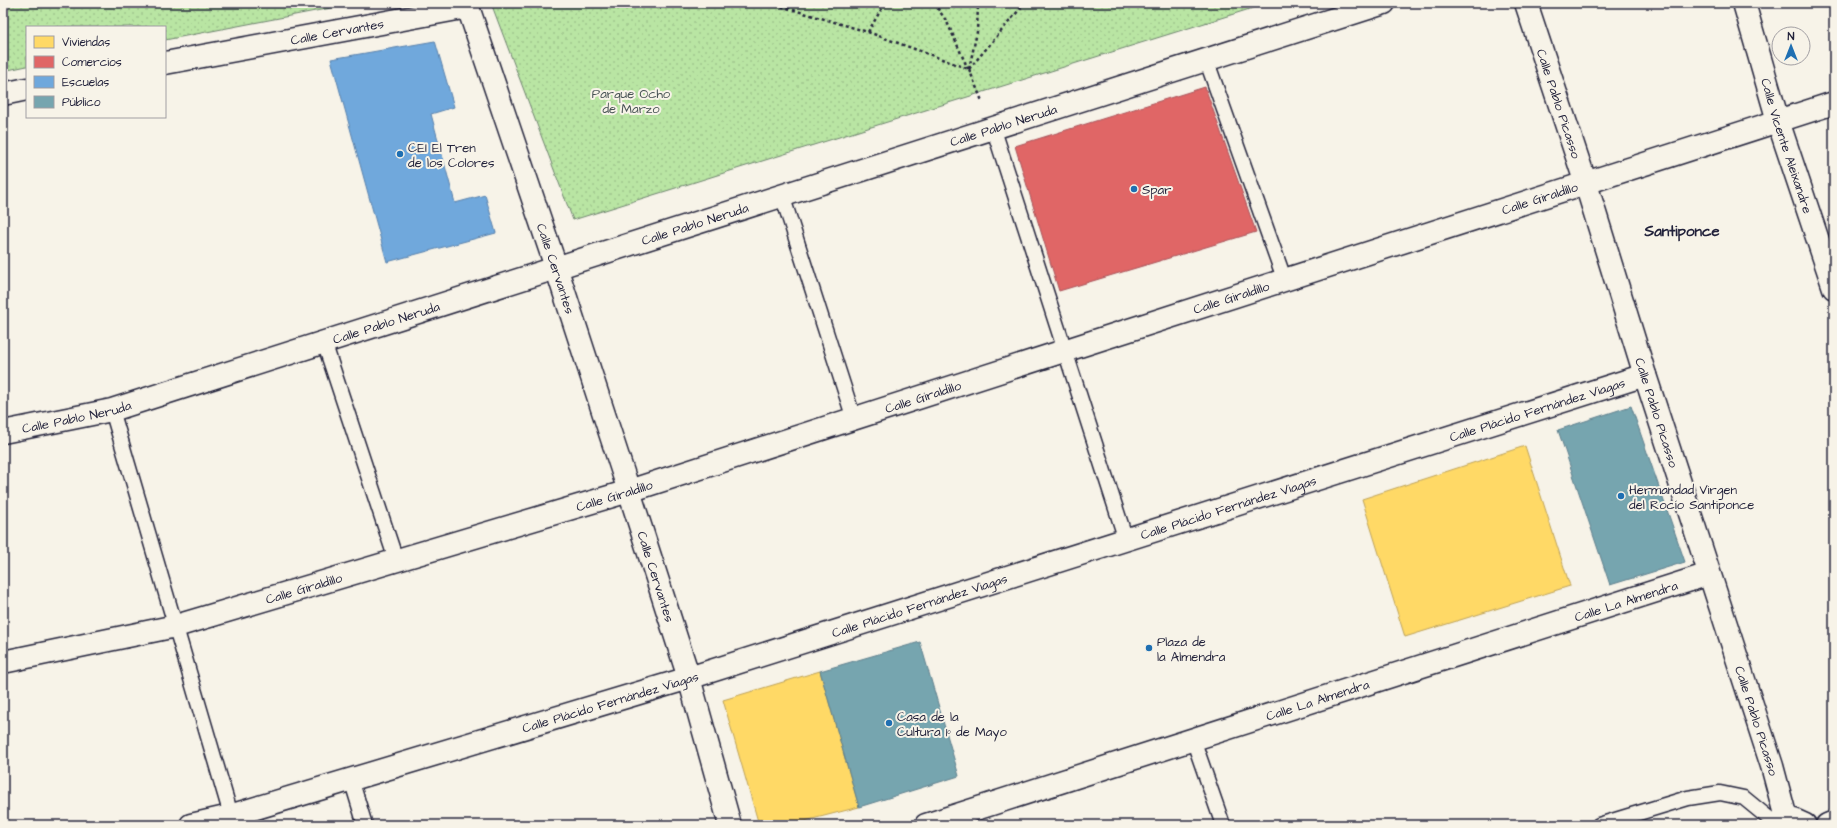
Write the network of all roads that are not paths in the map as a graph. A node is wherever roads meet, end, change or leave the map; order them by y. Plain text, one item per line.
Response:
1 (1384, 3) edge
2 (1526, 3) edge
3 (1744, 3) edge
4 (1206, 59) junction
5 (166, 64) edge
6 (26, 89) edge
7 (3, 94) edge
8 (1834, 103) edge
9 (1778, 121) junction
10 (994, 127) junction
11 (1586, 184) junction
12 (782, 194) junction
13 (556, 267) junction
14 (1285, 280) junction
15 (1834, 288) edge
16 (324, 342) junction
17 (1065, 351) junction
18 (1645, 375) junction
19 (112, 410) junction
20 (854, 419) junction
21 (3, 432) edge
22 (629, 491) junction
23 (1126, 540) junction
24 (396, 560) junction
25 (1709, 574) junction
26 (176, 626) junction
27 (3, 662) edge
28 (689, 678) junction
29 (1193, 740) junction
30 (351, 779) junction
31 (231, 816) junction
32 (1834, 822) edge
33 (1787, 824) edge
34 (191, 825) edge
35 (365, 825) edge
36 (730, 825) edge
37 (926, 825) edge
38 (1223, 825) edge
39 (1599, 825) edge
40 (1827, 825) edge

1 - 4 street, Calle Pablo Neruda
2 - 11 street, Calle Pablo Picasso
3 - 9 street, Calle Vicente Aleixandre
4 - 10 street, Calle Pablo Neruda
4 - 14 lane
5 - 13 street, Calle Cervantes
6 - 7 street
8 - 9 street, Calle Giraldillo
9 - 11 street, Calle Giraldillo
9 - 15 street, Calle Vicente Aleixandre
10 - 12 street, Calle Pablo Neruda
10 - 17 lane
11 - 14 street, Calle Giraldillo
11 - 18 street, Calle Pablo Picasso
12 - 13 street, Calle Pablo Neruda
12 - 20 lane
13 - 16 street, Calle Pablo Neruda
13 - 22 street, Calle Cervantes
14 - 17 street, Calle Giraldillo
16 - 19 street, Calle Pablo Neruda
16 - 24 lane
17 - 20 street, Calle Giraldillo
17 - 23 lane
18 - 23 street, Calle Plácido Fernández Viagas
18 - 25 street, Calle Pablo Picasso
19 - 21 street, Calle Pablo Neruda
19 - 26 lane
20 - 22 street, Calle Giraldillo
22 - 24 street, Calle Giraldillo
22 - 28 street, Calle Cervantes
23 - 28 street, Calle Plácido Fernández Viagas
24 - 26 street, Calle Giraldillo
25 - 29 street, Calle La Almendra
25 - 33 street, Calle Pablo Picasso
26 - 27 street, Calle Giraldillo
26 - 31 lane
28 - 30 street, Calle Plácido Fernández Viagas
28 - 36 street, Calle Cervantes
29 - 37 street, Calle La Almendra
29 - 38 lane
30 - 31 street, Calle Plácido Fernández Viagas
30 - 35 lane
31 - 34 street, Calle Plácido Fernández Viagas
32 - 40 street
33 - 39 lane

